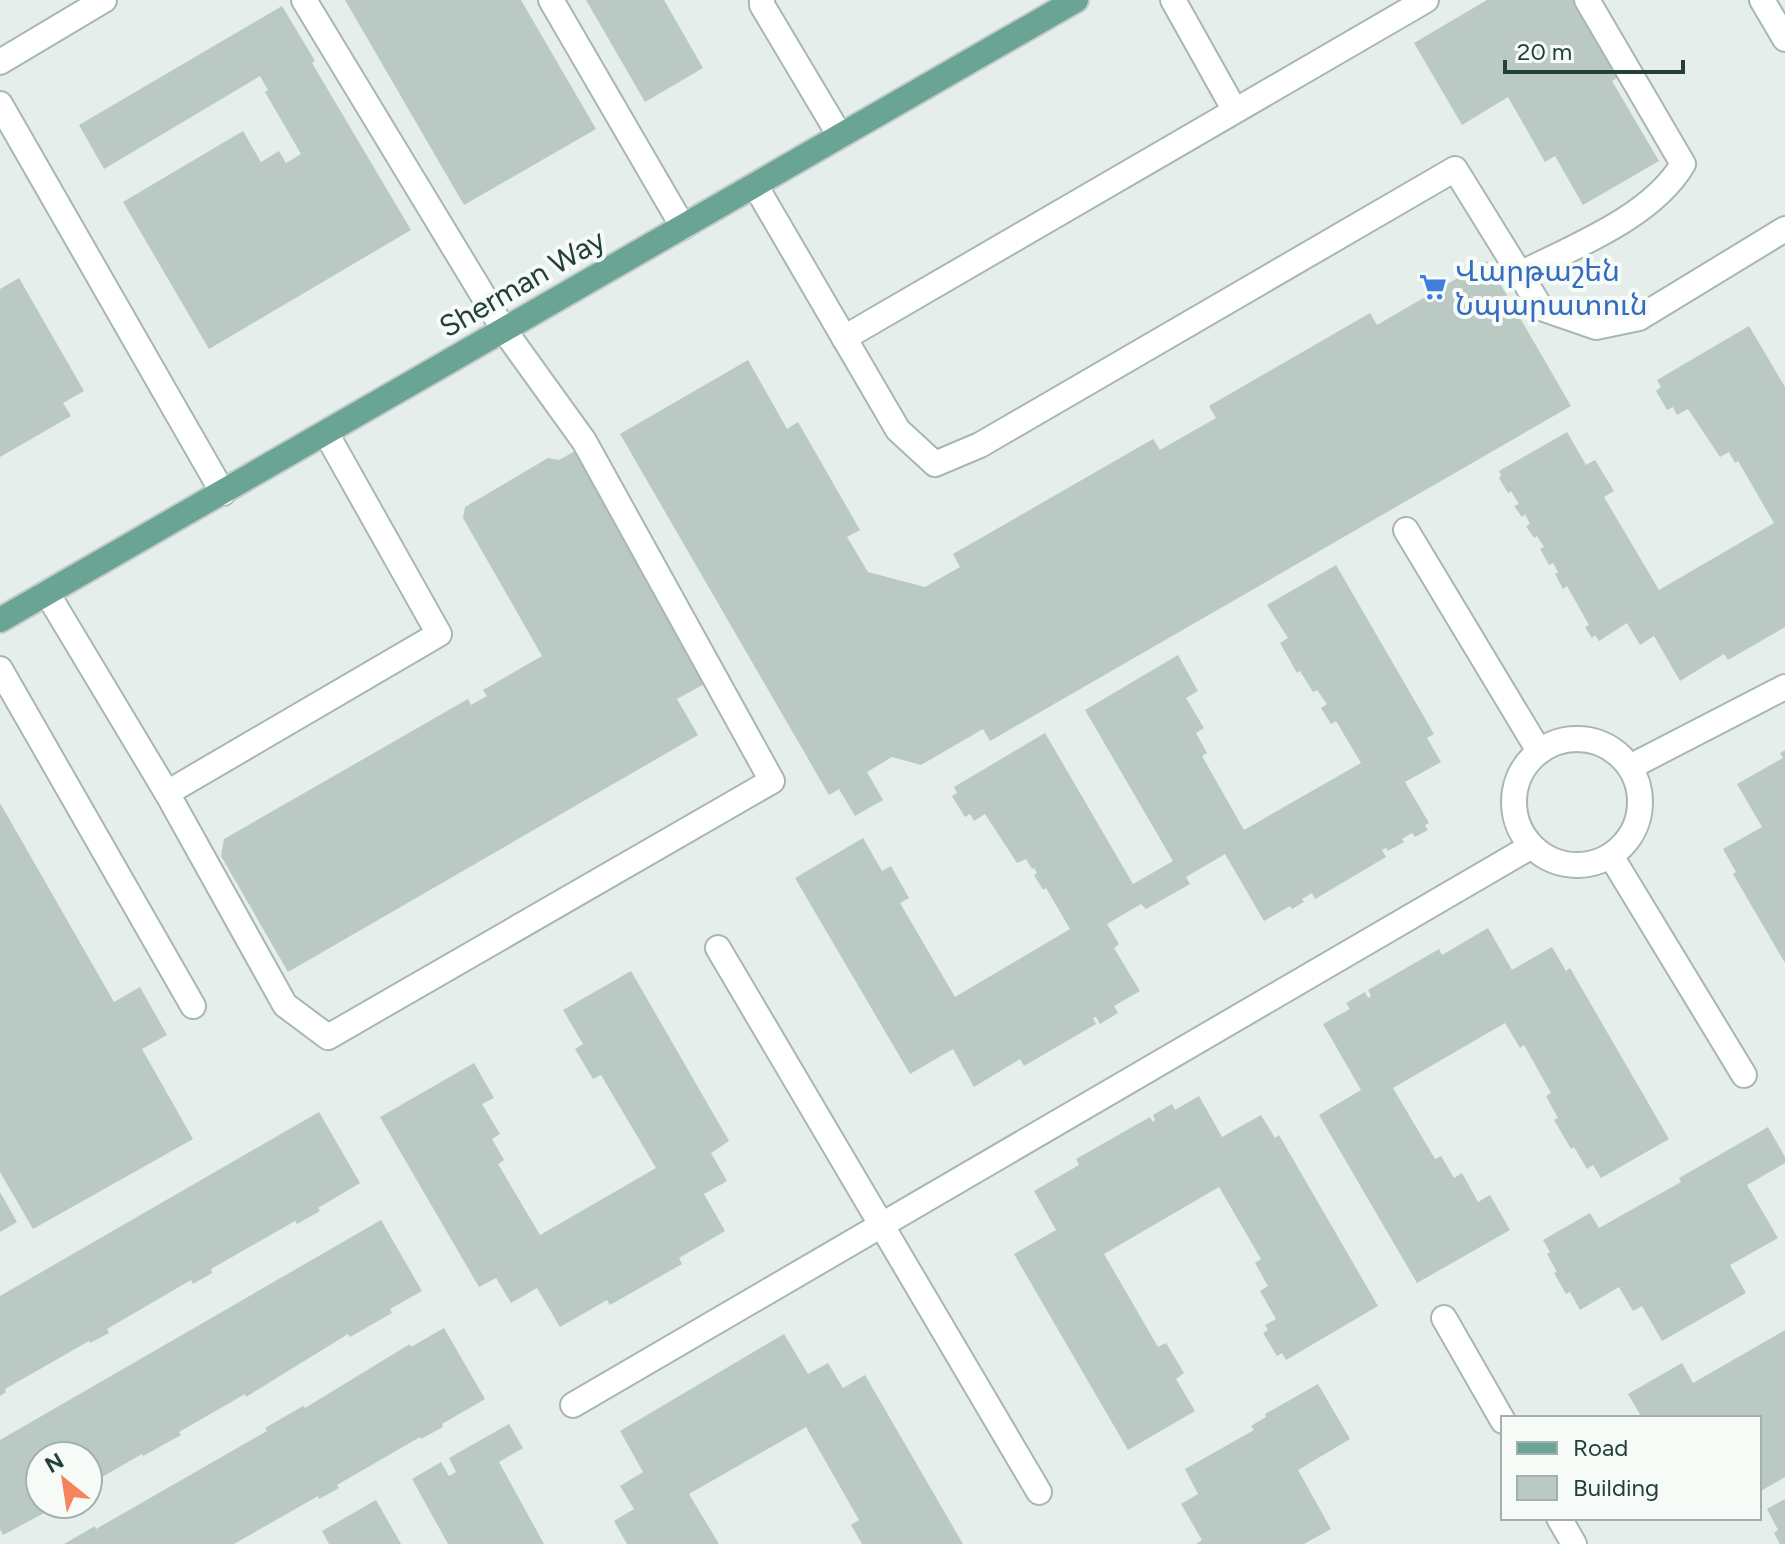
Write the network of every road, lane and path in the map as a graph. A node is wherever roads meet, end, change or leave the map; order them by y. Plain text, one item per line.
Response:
1 (104, 0) edge
2 (304, 0) edge
3 (551, 0) edge
4 (762, 0) edge
5 (1076, 0) edge
6 (1173, 0) edge
7 (1426, 0) edge
8 (1587, 0) edge
9 (1762, 0) edge
10 (1785, 39) edge
11 (0, 62) edge
12 (0, 104) edge
13 (1234, 109) junction
14 (840, 136) junction
15 (755, 185) junction
16 (683, 227) junction
17 (1785, 229) edge
18 (1520, 274) junction
19 (504, 330) junction
20 (844, 338) junction
21 (326, 433) junction
22 (223, 493) junction
23 (1406, 530) dead end
24 (47, 593) junction
25 (0, 620) edge
26 (0, 669) edge
27 (1785, 687) edge
28 (1539, 751) junction
29 (1630, 767) junction
30 (167, 793) junction
31 (1530, 847) junction
32 (1611, 856) junction
33 (718, 948) dead end
34 (193, 1006) dead end
35 (1744, 1075) dead end
36 (884, 1226) junction
37 (1444, 1318) dead end
38 (573, 1405) dead end
39 (1501, 1418) edge
40 (1039, 1492) dead end
41 (1560, 1520) edge
42 (1574, 1544) edge

1 - 11 street
2 - 19 street
3 - 16 street
4 - 14 street
5 - 14 main road, Sherman Way
6 - 13 street
7 - 13 street
8 - 18 street
9 - 10 street
12 - 22 street
13 - 20 street
14 - 15 main road, Sherman Way
15 - 16 main road, Sherman Way
15 - 20 street
16 - 19 main road, Sherman Way
17 - 18 street
18 - 20 street
19 - 21 main road, Sherman Way
19 - 30 street
21 - 22 main road, Sherman Way
21 - 30 street
22 - 24 main road, Sherman Way
23 - 28 street
24 - 25 main road, Sherman Way
24 - 30 street
26 - 34 street
27 - 29 street
28 - 29 street
28 - 31 street
29 - 32 street
31 - 32 street
31 - 36 street
32 - 35 street
33 - 36 street
36 - 38 street
36 - 40 street
37 - 39 street
41 - 42 street

